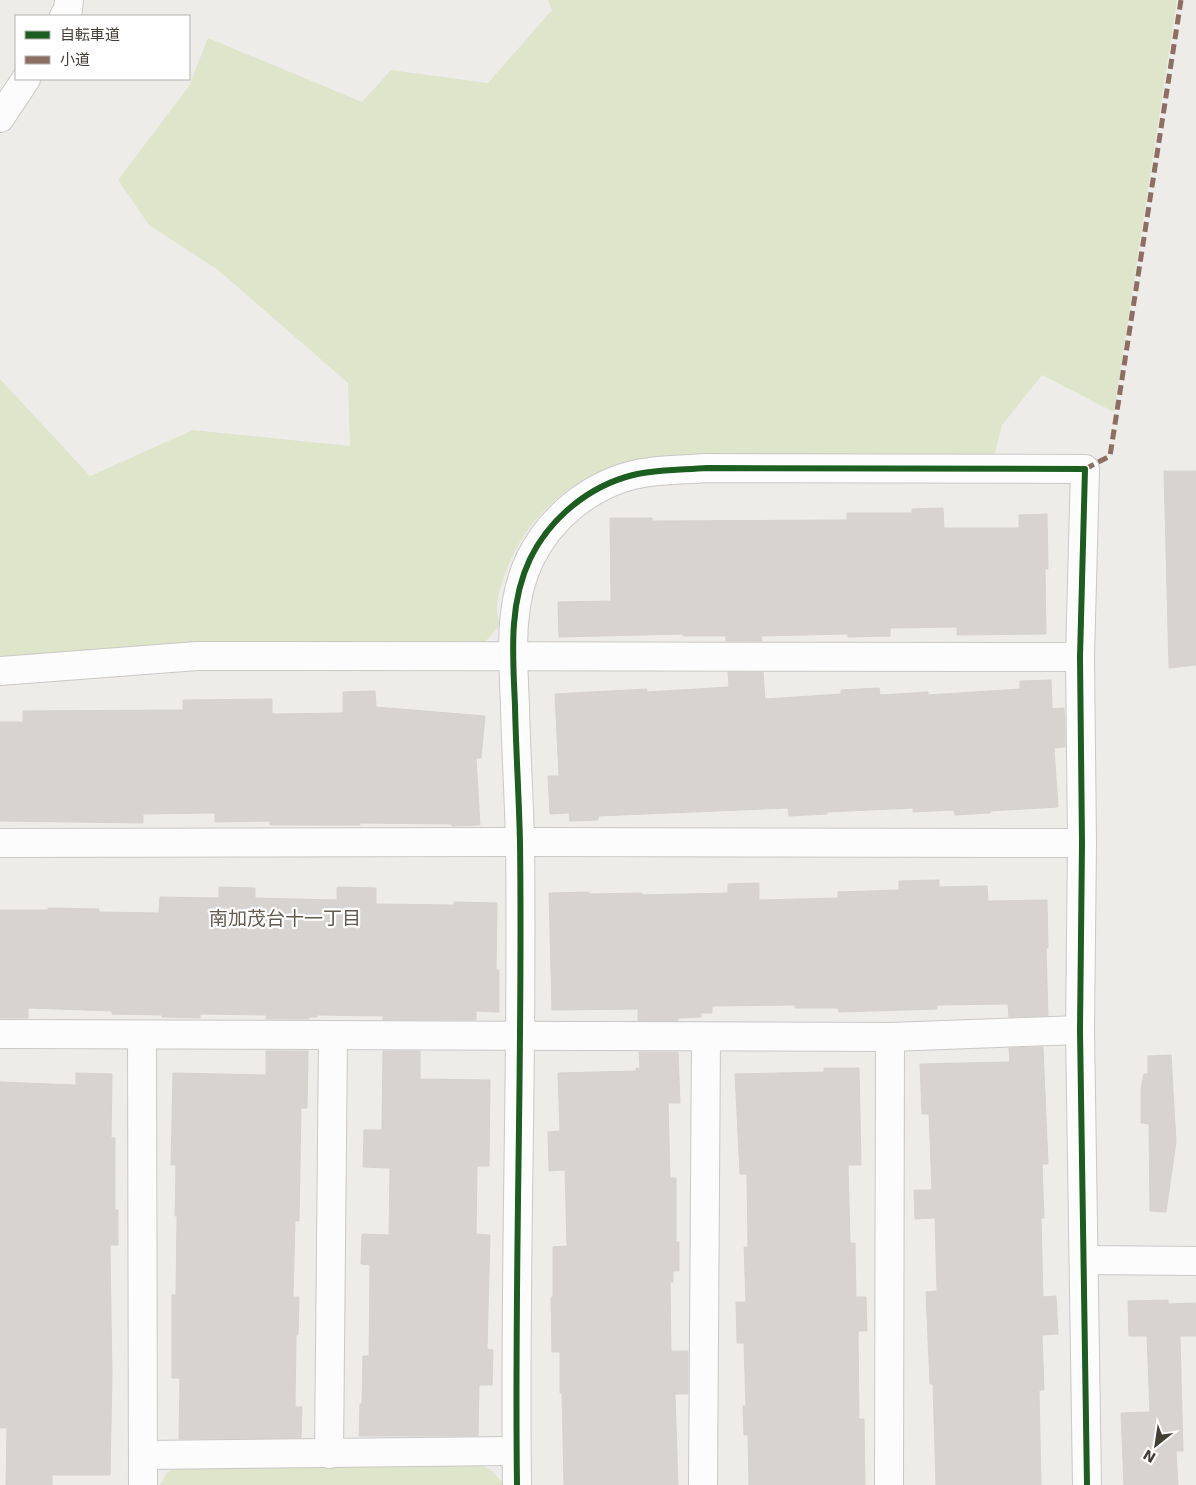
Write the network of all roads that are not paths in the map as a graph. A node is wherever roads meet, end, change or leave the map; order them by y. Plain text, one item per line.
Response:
1 (70, 0) edge
2 (65, 15) edge
3 (25, 80) edge
4 (0, 118) edge
5 (513, 656) junction
6 (1080, 657) junction
7 (0, 671) edge
8 (520, 842) junction
9 (0, 843) edge
10 (1082, 843) junction
11 (1080, 1030) junction
12 (0, 1034) edge
13 (142, 1035) junction
14 (333, 1036) junction
15 (520, 1036) junction
16 (706, 1037) junction
17 (890, 1037) junction
18 (1084, 1260) junction
19 (1196, 1261) edge
20 (516, 1451) junction
21 (329, 1454) junction
22 (143, 1455) junction
23 (143, 1485) edge
24 (517, 1485) edge
25 (704, 1485) edge
26 (889, 1485) edge
27 (1087, 1485) edge

1 - 2 street
3 - 4 street
5 - 6 street
5 - 6 street
5 - 7 street
5 - 8 street
6 - 10 street
8 - 9 street
8 - 10 street
8 - 15 street
10 - 11 street
11 - 17 street
11 - 18 street
12 - 13 street
13 - 14 street
13 - 22 street
14 - 15 street
14 - 21 street
15 - 16 street
15 - 20 street
16 - 17 street
16 - 25 street
17 - 26 street
18 - 19 street
18 - 27 street
20 - 21 street
20 - 24 street
21 - 22 street
22 - 23 street

